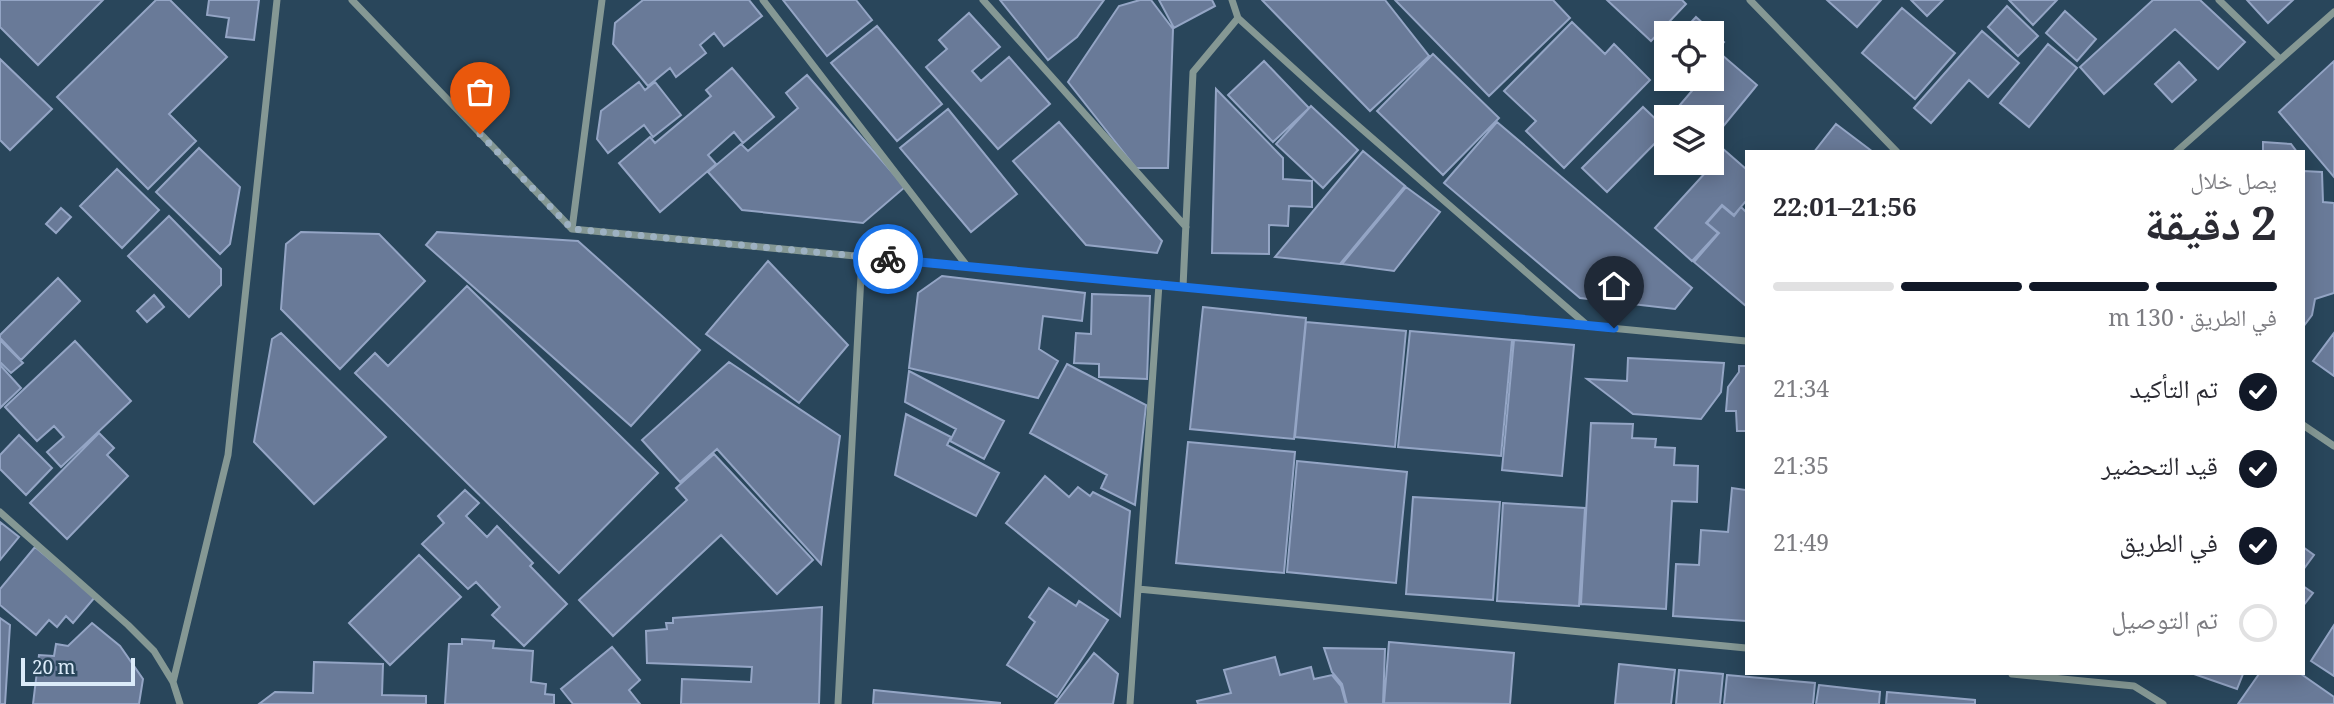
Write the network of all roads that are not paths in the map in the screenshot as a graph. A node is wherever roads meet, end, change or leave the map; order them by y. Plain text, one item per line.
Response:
1 (277, 0) edge
2 (352, 0) edge
3 (601, 0) edge
4 (763, 0) edge
5 (982, 0) edge
6 (1232, 0) edge
7 (1750, 0) edge
8 (2219, 0) edge
9 (2334, 12) edge
10 (1238, 18) junction
11 (2280, 60) junction
12 (1895, 150) edge
13 (2178, 150) edge
14 (1186, 227) junction
15 (572, 229) junction
16 (862, 257) junction
17 (967, 267) junction
18 (1158, 284) junction
19 (1183, 287) junction
20 (1588, 326) junction
21 (1745, 341) edge
22 (2305, 426) edge
23 (2334, 446) edge
24 (0, 512) edge
25 (1138, 589) junction
26 (1745, 648) edge
27 (2023, 675) edge
28 (173, 682) junction
29 (180, 704) edge
30 (838, 704) edge
31 (1130, 704) edge
32 (2164, 704) edge

1 - 28 street
2 - 15 street
3 - 15 street
4 - 17 street
5 - 14 street
6 - 10 street
7 - 12 street
8 - 11 street
9 - 11 street
10 - 14 street
10 - 20 street
11 - 13 street
14 - 19 street
15 - 16 street
16 - 17 street
16 - 30 street
17 - 18 street
18 - 19 street
18 - 25 street
19 - 20 street
20 - 21 street
22 - 23 street
24 - 28 street
25 - 26 street
25 - 31 street
27 - 32 street
28 - 29 street

